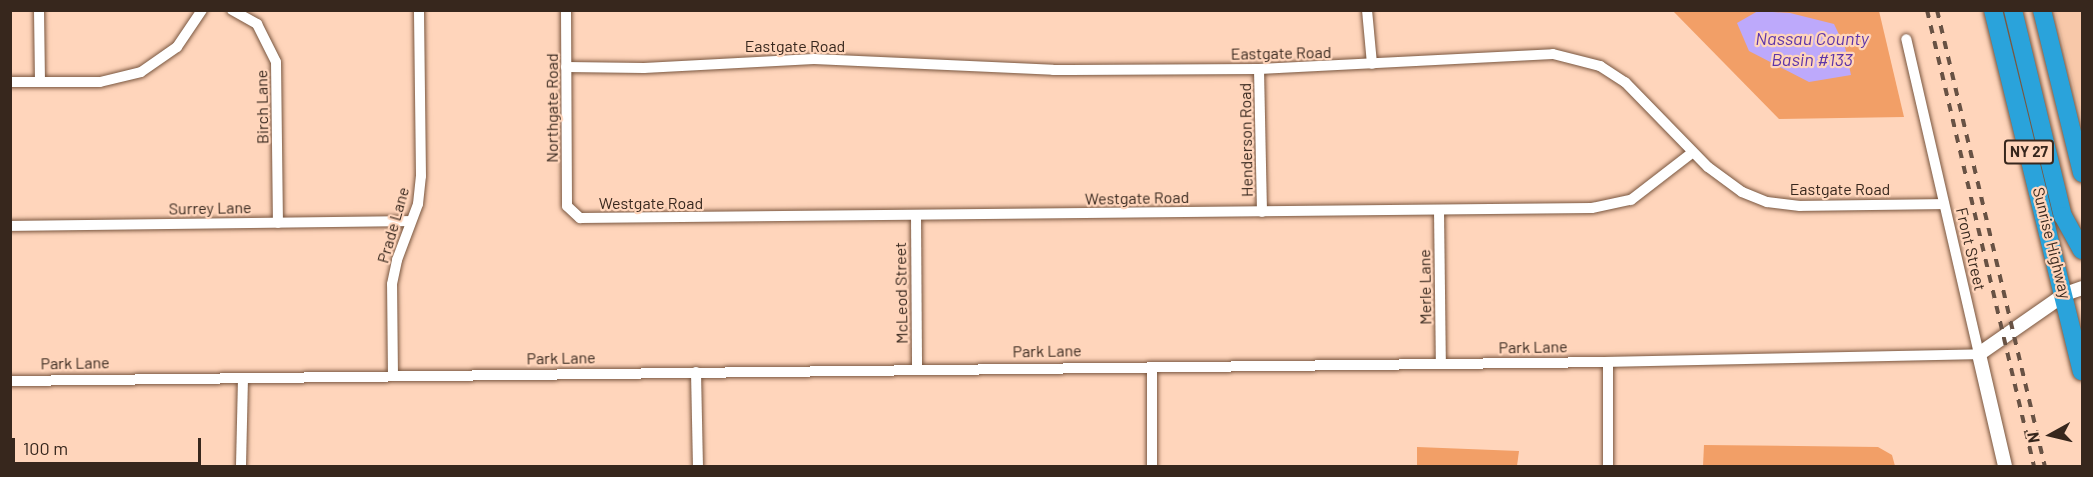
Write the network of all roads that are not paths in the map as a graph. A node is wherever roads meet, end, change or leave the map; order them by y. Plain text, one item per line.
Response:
1 (39, 10) edge
2 (202, 10) edge
3 (232, 10) edge
4 (419, 10) edge
5 (566, 10) edge
6 (1367, 10) edge
7 (1993, 10) edge
8 (2013, 10) edge
9 (2020, 10) edge
10 (2042, 10) edge
11 (1906, 39) dead end
12 (2053, 62) junction
13 (1372, 64) junction
14 (566, 66) junction
15 (1259, 69) junction
16 (10, 82) edge
17 (40, 82) junction
18 (1693, 152) junction
19 (2082, 173) edge
20 (1944, 204) junction
21 (567, 206) joint
22 (1439, 210) junction
23 (1262, 212) junction
24 (916, 216) junction
25 (410, 221) junction
26 (278, 223) junction
27 (10, 226) edge
28 (2082, 250) edge
29 (2082, 288) edge
30 (2065, 294) junction
31 (1978, 354) junction
32 (1608, 362) junction
33 (1441, 364) junction
34 (1152, 367) junction
35 (917, 369) junction
36 (2082, 371) edge
37 (696, 372) junction
38 (393, 376) junction
39 (243, 378) junction
40 (10, 381) edge
41 (241, 466) edge
42 (698, 466) edge
43 (1152, 466) edge
44 (1608, 466) edge
45 (2005, 466) edge

1 - 17 street
2 - 17 street
3 - 26 street, Birch Lane
4 - 25 street, Prade Lane
5 - 14 street, Northgate Road
6 - 13 street
7 - 30 highway, Sunrise Highway / NY 27
8 - 28 highway
9 - 12 highway
10 - 12 highway, NY 27
11 - 20 street, Front Street
12 - 19 highway, NY 27
13 - 15 street, Eastgate Road
13 - 18 street, Eastgate Road
14 - 15 street, Eastgate Road
14 - 21 street, Northgate Road
15 - 23 street, Henderson Road
16 - 17 street
18 - 20 street, Eastgate Road
18 - 22 street, Westgate Road
20 - 31 street, Front Street
21 - 24 street, Westgate Road
22 - 23 street, Westgate Road
22 - 33 street, Merle Lane
23 - 24 street, Westgate Road
24 - 35 street, McLeod Street
25 - 26 street, Surrey Lane
25 - 38 street, Prade Lane
26 - 27 street, Surrey Lane
29 - 30 street
30 - 31 street
30 - 36 highway, Sunrise Highway / NY 27
31 - 32 street, Park Lane
31 - 45 street, Front Street
32 - 33 street, Park Lane
32 - 44 street
33 - 34 street, Park Lane
34 - 35 street, Park Lane
34 - 43 street
35 - 37 street, Park Lane
37 - 38 street, Park Lane
37 - 42 street
38 - 39 street, Park Lane
39 - 40 street, Park Lane
39 - 41 street

